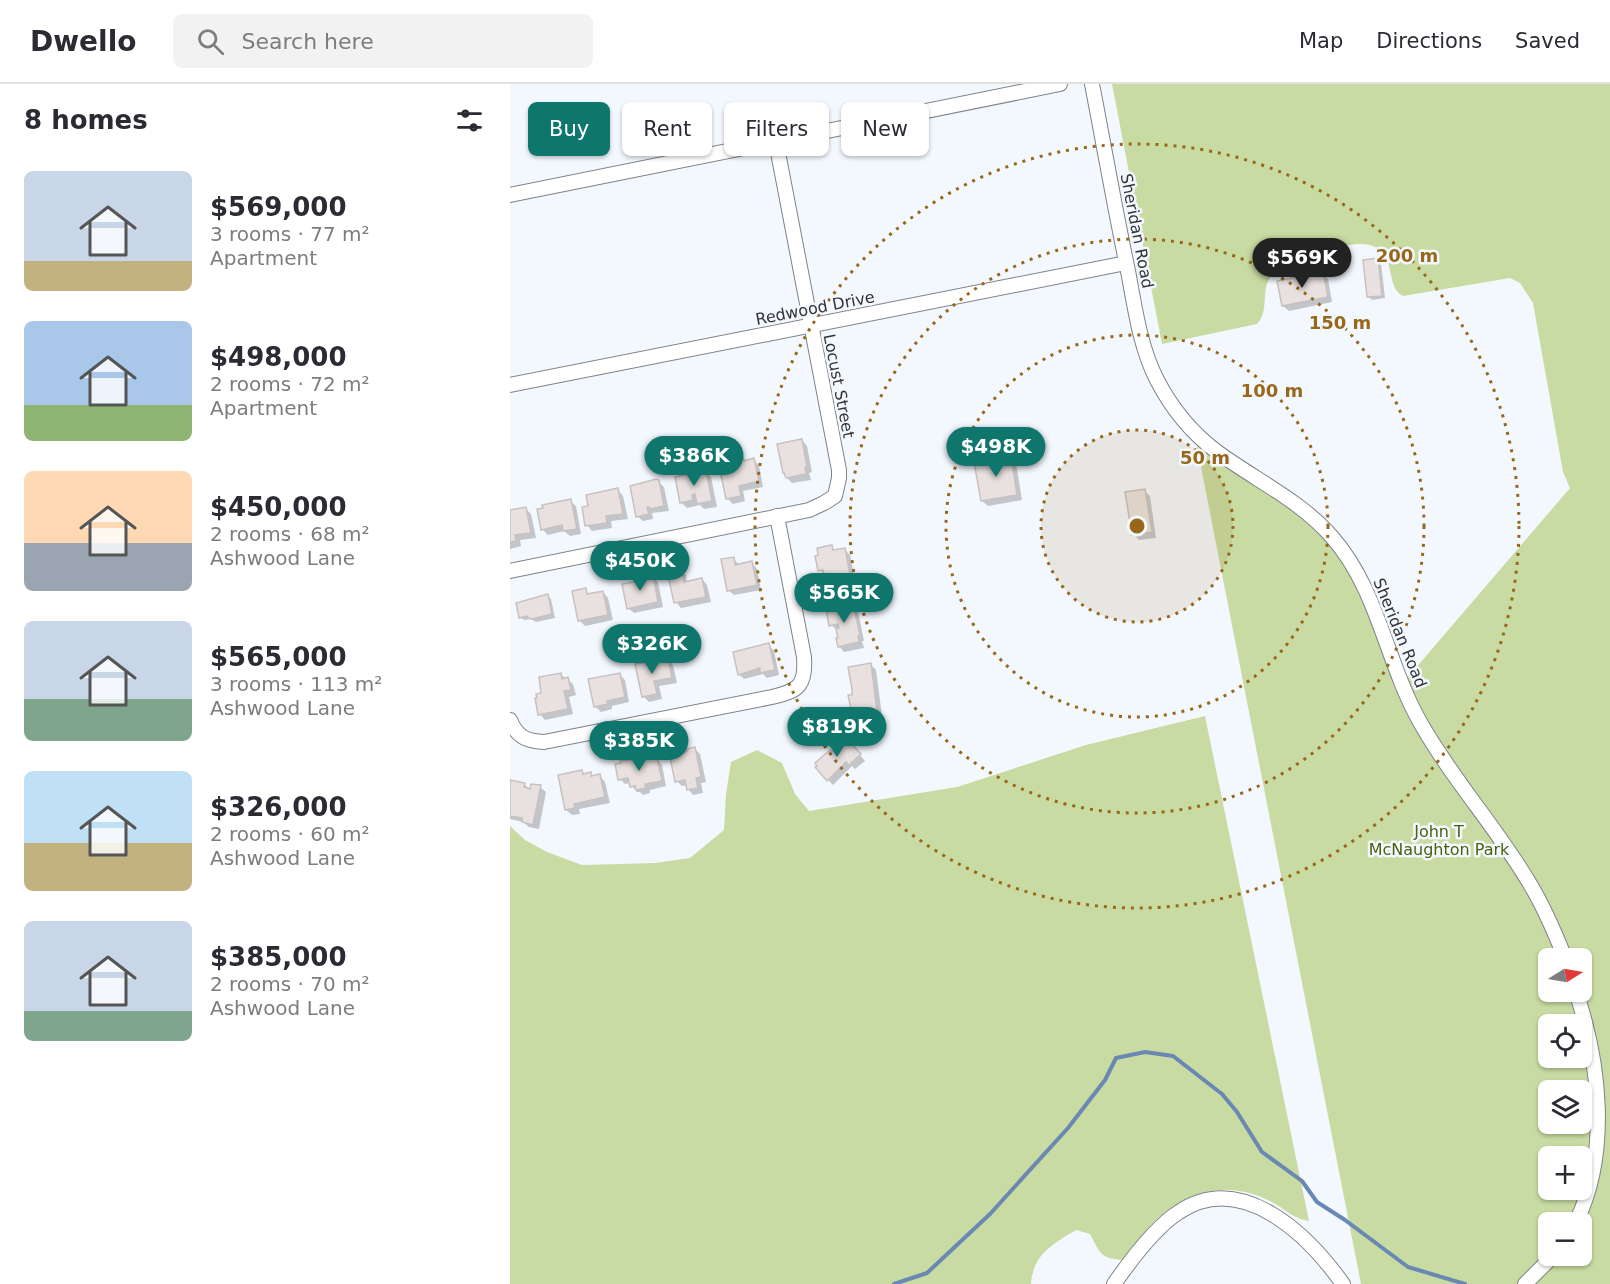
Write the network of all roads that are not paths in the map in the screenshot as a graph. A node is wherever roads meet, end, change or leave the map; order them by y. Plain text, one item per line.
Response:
1 (1060, 84) edge
2 (1092, 84) edge
3 (829, 131) edge
4 (724, 152) edge
5 (779, 156) edge
6 (510, 195) edge
7 (1126, 263) junction
8 (811, 326) junction
9 (510, 385) edge
10 (777, 516) junction
11 (510, 571) edge
12 (510, 720) edge
13 (1561, 948) edge
14 (1578, 1002) edge
15 (1580, 1212) edge
16 (1543, 1266) edge
17 (1114, 1284) edge
18 (1343, 1284) edge
19 (1526, 1284) edge

1 - 3 street
2 - 7 street, Sheridan Road
4 - 6 street
5 - 8 street, Locust Street
7 - 8 street, Redwood Drive
7 - 13 street, Sheridan Road
8 - 9 street, Redwood Drive
8 - 10 street, Locust Street
10 - 11 street
10 - 12 street
14 - 15 street
16 - 19 street
17 - 18 street

